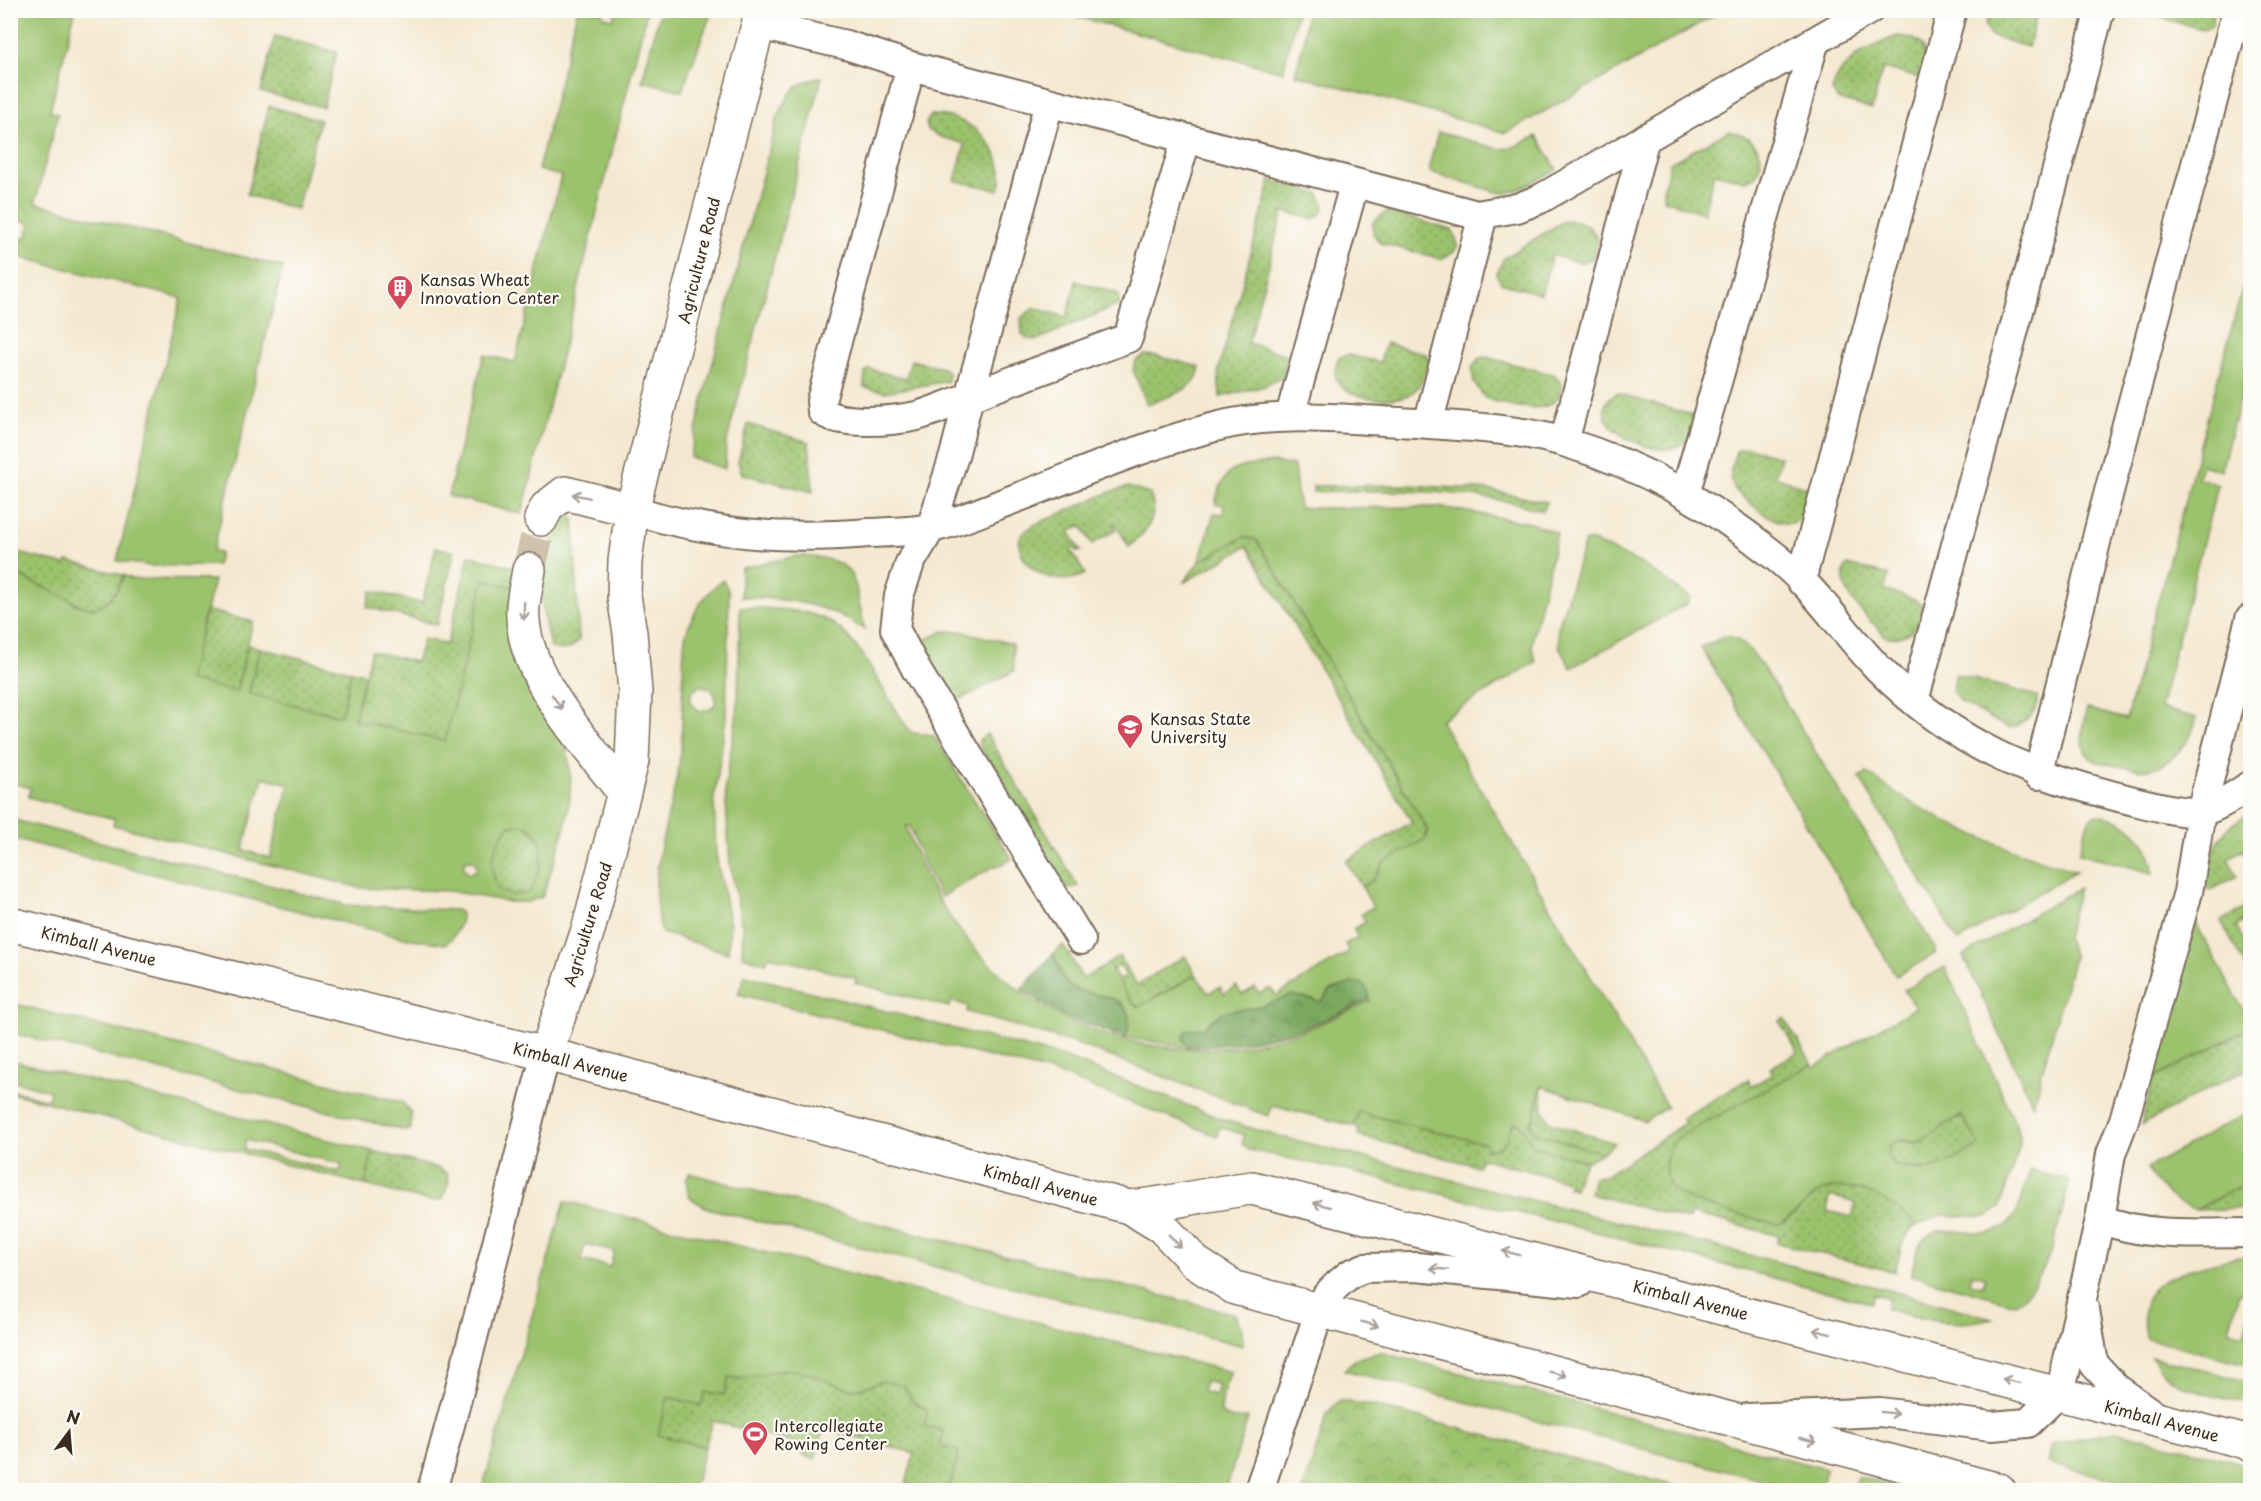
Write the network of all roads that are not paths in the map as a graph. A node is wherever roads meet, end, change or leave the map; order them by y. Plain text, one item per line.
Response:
1 (1869, 10) edge
2 (1952, 10) edge
3 (2100, 10) edge
4 (2237, 10) edge
5 (761, 18) edge
6 (1814, 44) junction
7 (911, 66) junction
8 (1049, 103) junction
9 (1645, 138) junction
10 (1186, 140) junction
11 (1354, 185) junction
12 (1483, 215) junction
13 (969, 397) junction
14 (1290, 416) junction
15 (1428, 424) junction
16 (1564, 442) junction
17 (1685, 494) junction
18 (632, 510) junction
19 (541, 519) tunnel mouth
20 (931, 528) junction
21 (530, 570) tunnel mouth
22 (1801, 581) junction
23 (2250, 619) edge
24 (1914, 701) junction
25 (2038, 775) junction
26 (2250, 786) edge
27 (624, 793) junction
28 (2201, 812) junction
29 (10, 924) edge
30 (1081, 940) dead end
31 (546, 1054) junction
32 (1129, 1207) junction
33 (2100, 1220) junction
34 (2250, 1233) edge
35 (1664, 1292) junction
36 (2082, 1296) junction
37 (1320, 1310) junction
38 (2059, 1393) junction
39 (1727, 1419) junction
40 (2160, 1419) junction
41 (2250, 1443) edge
42 (432, 1491) edge
43 (1258, 1491) edge
44 (1999, 1491) edge

1 - 6 lane
2 - 22 lane
3 - 24 lane
4 - 25 lane
5 - 7 lane
5 - 18 main road, Agriculture Road
6 - 9 lane
6 - 17 lane
7 - 8 lane
7 - 13 lane
8 - 10 lane
8 - 13 lane
9 - 12 lane
9 - 16 lane
10 - 11 lane
10 - 13 lane
11 - 12 lane
11 - 14 lane
12 - 15 lane
13 - 20 lane
14 - 15 lane
14 - 20 lane
15 - 16 lane
16 - 17 lane
17 - 22 lane
18 -> 19 main road
18 - 20 lane
18 - 27 main road, Agriculture Road
20 - 30 lane
21 -> 27 main road
22 - 24 lane
23 - 28 lane
24 - 25 lane
25 - 28 lane
26 - 28 lane
27 - 31 main road, Agriculture Road
28 - 33 lane
29 - 31 main road, Kimball Avenue
31 - 32 main road, Kimball Avenue
31 - 42 lane
35 -> 32 main road, Kimball Avenue
32 -> 37 main road, Kimball Avenue
33 - 34 lane
33 - 36 lane
35 -> 37 lane
38 -> 35 main road, Kimball Avenue
36 - 38 lane
36 - 40 lane
37 -> 39 main road, Kimball Avenue
37 - 43 lane
39 -> 38 lane
38 - 40 main road, Kimball Avenue
39 -> 44 main road, Kimball Avenue
40 - 41 main road, Kimball Avenue

